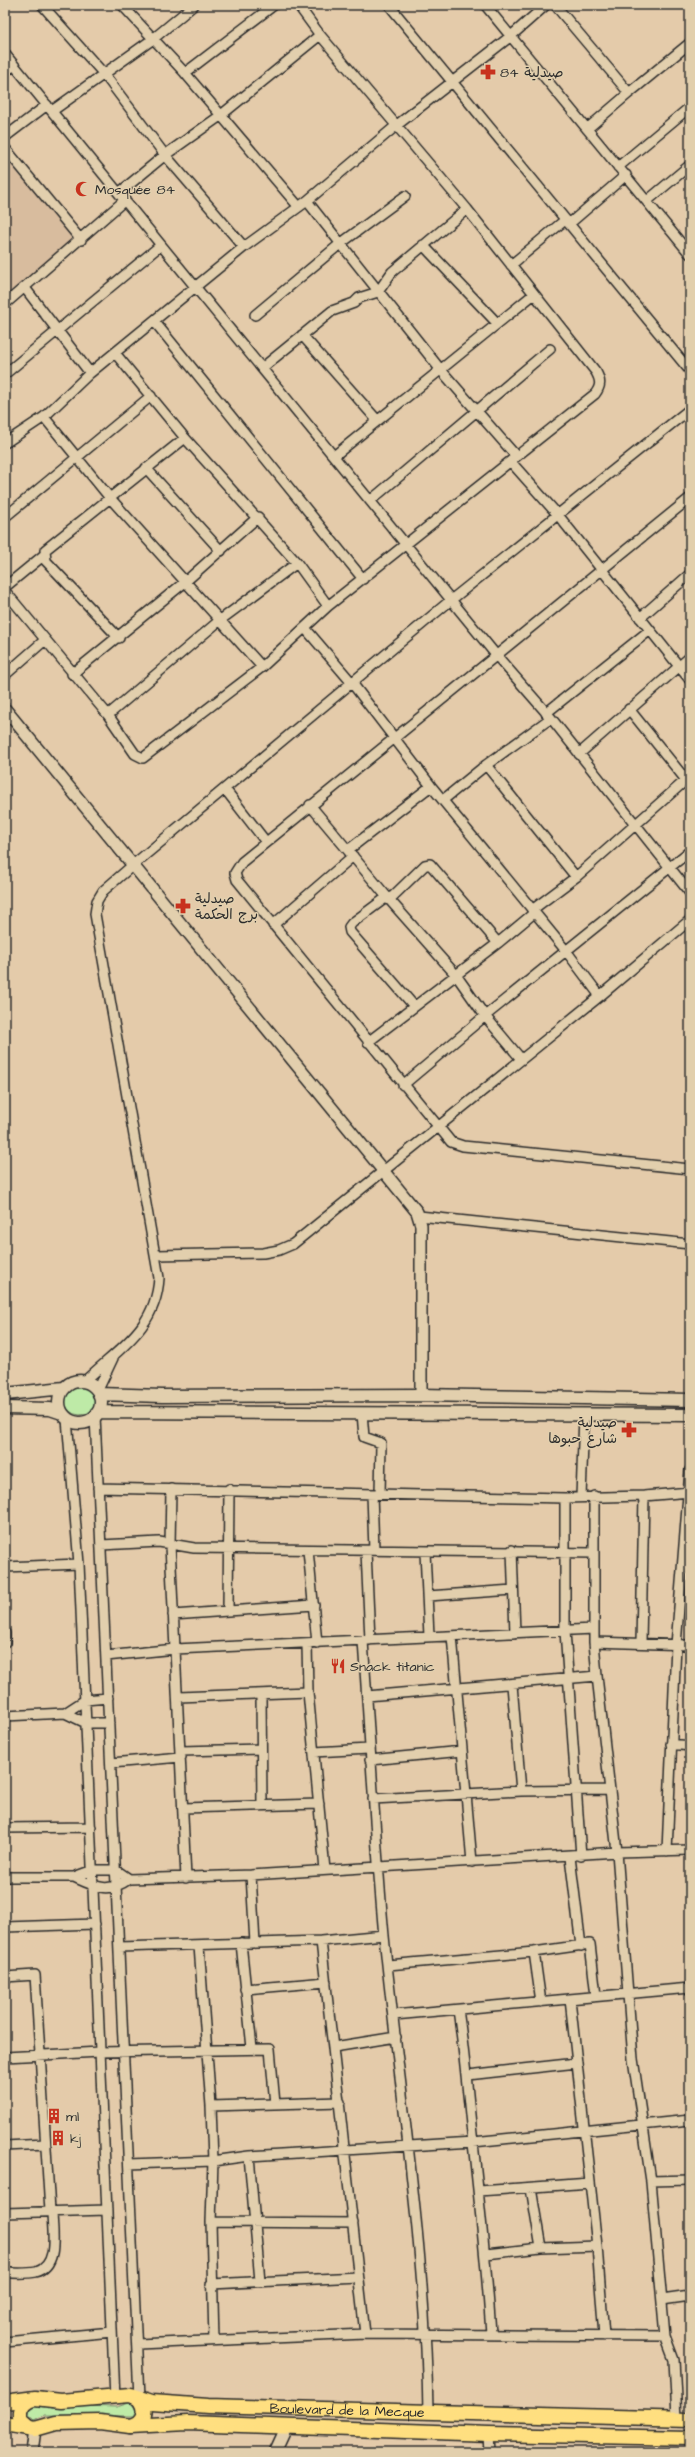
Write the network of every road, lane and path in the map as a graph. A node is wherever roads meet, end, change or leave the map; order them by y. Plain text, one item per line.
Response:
1 (42, 5) edge
2 (122, 5) edge
3 (194, 5) edge
4 (274, 5) edge
5 (298, 5) edge
6 (389, 5) edge
7 (485, 5) edge
8 (546, 5) edge
9 (555, 5) edge
10 (320, 35) junction
11 (511, 36) junction
12 (153, 40) junction
13 (690, 43) edge
14 (5, 54) edge
15 (14, 65) junction
16 (5, 72) edge
17 (185, 73) junction
18 (104, 74) junction
19 (452, 83) junction
20 (629, 93) junction
21 (690, 107) edge
22 (49, 108) junction
23 (220, 116) junction
24 (397, 125) junction
25 (587, 129) junction
26 (5, 137) edge
27 (5, 148) edge
28 (165, 155) junction
29 (690, 165) edge
30 (618, 167) junction
31 (626, 175) junction
32 (122, 196) junction
33 (405, 196) dead end
34 (307, 201) junction
35 (647, 201) junction
36 (299, 207) junction
37 (467, 209) junction
38 (567, 222) junction
39 (81, 240) junction
40 (687, 243) edge
41 (340, 244) junction
42 (161, 245) junction
43 (423, 245) junction
44 (244, 247) junction
45 (690, 254) edge
46 (511, 265) junction
47 (196, 287) junction
48 (25, 288) junction
49 (378, 292) junction
50 (534, 294) junction
51 (5, 304) edge
52 (255, 315) dead end
53 (154, 321) junction
54 (497, 323) junction
55 (58, 330) junction
56 (302, 335) junction
57 (550, 349) dead end
58 (115, 353) junction
59 (262, 368) junction
60 (440, 369) junction
61 (690, 371) edge
62 (90, 373) junction
63 (5, 374) edge
64 (151, 396) junction
65 (690, 409) edge
66 (476, 411) junction
67 (44, 417) junction
68 (377, 420) junction
69 (5, 430) edge
70 (185, 438) junction
71 (8, 440) edge
72 (334, 456) junction
73 (78, 458) junction
74 (513, 459) junction
75 (146, 468) junction
76 (110, 498) junction
77 (690, 498) edge
78 (370, 501) junction
79 (558, 515) junction
80 (258, 517) junction
81 (5, 518) edge
82 (405, 544) junction
83 (221, 551) junction
84 (44, 555) junction
85 (297, 563) junction
86 (600, 570) junction
87 (690, 574) edge
88 (363, 579) junction
89 (185, 582) junction
90 (5, 587) edge
91 (5, 591) edge
92 (451, 600) junction
93 (328, 606) junction
94 (640, 618) junction
95 (219, 622) junction
96 (305, 628) junction
97 (650, 630) junction
98 (119, 638) junction
99 (45, 640) junction
100 (496, 655) junction
101 (690, 658) edge
102 (262, 667) junction
103 (679, 667) junction
104 (72, 674) junction
105 (5, 675) edge
106 (690, 680) edge
107 (352, 682) junction
108 (5, 709) edge
109 (629, 709) junction
110 (108, 715) junction
111 (549, 715) junction
112 (396, 738) junction
113 (579, 754) junction
114 (486, 765) junction
115 (688, 779) edge
116 (431, 786) junction
117 (225, 788) junction
118 (443, 800) junction
119 (310, 805) junction
120 (635, 826) junction
121 (266, 842) junction
122 (690, 851) edge
123 (350, 853) junction
124 (133, 865) junction
125 (670, 869) junction
126 (576, 877) junction
127 (690, 893) edge
128 (388, 898) junction
129 (533, 912) junction
130 (690, 920) edge
131 (273, 924) junction
132 (498, 943) junction
133 (568, 952) junction
134 (456, 975) junction
135 (600, 996) junction
136 (414, 1006) junction
137 (485, 1016) junction
138 (368, 1042) junction
139 (521, 1059) junction
140 (404, 1085) junction
141 (438, 1126) junction
142 (690, 1169) edge
143 (384, 1170) junction
144 (419, 1216) junction
145 (690, 1244) edge
146 (156, 1255) junction
147 (120, 1349) junction
148 (85, 1381) junction
149 (64, 1388) junction
150 (99, 1392) junction
151 (5, 1394) edge
152 (421, 1395) junction
153 (690, 1400) edge
154 (5, 1408) edge
155 (362, 1413) junction
156 (97, 1414) junction
157 (690, 1415) edge
158 (65, 1416) junction
159 (584, 1416) junction
160 (690, 1470) edge
161 (98, 1488) junction
162 (171, 1488) junction
163 (229, 1489) junction
164 (690, 1492) edge
165 (376, 1494) junction
166 (594, 1496) junction
167 (644, 1496) junction
168 (581, 1497) junction
169 (565, 1498) junction
170 (101, 1545) junction
171 (170, 1545) junction
172 (227, 1548) junction
173 (308, 1550) junction
174 (370, 1550) junction
175 (512, 1550) junction
176 (425, 1552) junction
177 (566, 1552) junction
178 (593, 1553) junction
179 (686, 1560) edge
180 (80, 1564) junction
181 (5, 1567) edge
182 (513, 1590) junction
183 (428, 1596) junction
184 (314, 1605) junction
185 (228, 1611) junction
186 (173, 1615) junction
187 (594, 1629) junction
188 (565, 1631) junction
189 (5, 1633) edge
190 (515, 1633) junction
191 (429, 1636) junction
192 (452, 1636) junction
193 (367, 1641) junction
194 (5, 1642) edge
195 (594, 1642) junction
196 (641, 1642) junction
197 (317, 1643) junction
198 (307, 1644) junction
199 (676, 1645) junction
200 (690, 1645) edge
201 (175, 1650) junction
202 (106, 1656) junction
203 (597, 1676) junction
204 (570, 1679) junction
205 (512, 1685) junction
206 (455, 1689) junction
207 (308, 1692) junction
208 (261, 1695) junction
209 (367, 1696) junction
210 (179, 1697) junction
211 (108, 1698) junction
212 (85, 1700) junction
213 (65, 1713) junction
214 (5, 1716) edge
215 (109, 1723) junction
216 (86, 1724) junction
217 (671, 1744) junction
218 (690, 1746) edge
219 (261, 1749) junction
220 (369, 1749) junction
221 (462, 1751) junction
222 (314, 1752) junction
223 (181, 1754) junction
224 (370, 1760) junction
225 (111, 1763) junction
226 (609, 1790) junction
227 (521, 1791) junction
228 (577, 1791) junction
229 (467, 1794) junction
230 (373, 1799) junction
231 (319, 1804) junction
232 (262, 1805) junction
233 (183, 1808) junction
234 (91, 1827) junction
235 (5, 1828) edge
236 (690, 1850) edge
237 (667, 1851) junction
238 (617, 1852) junction
239 (581, 1856) junction
240 (570, 1857) junction
241 (472, 1862) junction
242 (379, 1867) junction
243 (92, 1870) junction
244 (116, 1870) junction
245 (325, 1870) junction
246 (251, 1875) junction
247 (5, 1877) edge
248 (74, 1877) junction
249 (186, 1878) junction
250 (129, 1879) junction
251 (93, 1886) junction
252 (116, 1888) junction
253 (95, 1924) junction
254 (5, 1927) edge
255 (384, 1935) junction
256 (321, 1941) junction
257 (241, 1943) junction
258 (255, 1943) junction
259 (200, 1946) junction
260 (581, 1946) junction
261 (119, 1947) junction
262 (534, 1952) junction
263 (388, 1965) junction
264 (5, 1977) edge
265 (326, 1982) junction
266 (245, 1988) junction
267 (690, 1988) edge
268 (628, 1993) junction
269 (596, 1996) junction
270 (570, 1999) junction
271 (542, 2002) junction
272 (458, 2010) junction
273 (394, 2015) junction
274 (396, 2037) junction
275 (334, 2047) junction
276 (252, 2048) junction
277 (124, 2051) junction
278 (206, 2051) junction
279 (100, 2052) junction
280 (5, 2057) edge
281 (38, 2057) junction
282 (577, 2063) junction
283 (468, 2075) junction
284 (340, 2102) junction
285 (275, 2104) junction
286 (211, 2106) junction
287 (690, 2120) edge
288 (643, 2124) junction
289 (585, 2132) junction
290 (473, 2142) junction
291 (44, 2144) junction
292 (5, 2146) edge
293 (410, 2146) junction
294 (346, 2152) junction
295 (249, 2156) junction
296 (213, 2161) junction
297 (130, 2164) junction
298 (690, 2180) edge
299 (651, 2181) junction
300 (590, 2183) junction
301 (531, 2188) junction
302 (479, 2191) junction
303 (107, 2210) junction
304 (51, 2211) junction
305 (5, 2213) edge
306 (210, 2222) junction
307 (255, 2222) junction
308 (353, 2223) junction
309 (597, 2246) junction
310 (540, 2248) junction
311 (486, 2254) junction
312 (5, 2273) edge
313 (358, 2277) junction
314 (260, 2281) junction
315 (211, 2284) junction
316 (690, 2296) edge
317 (662, 2300) junction
318 (112, 2332) junction
319 (365, 2334) junction
320 (427, 2334) junction
321 (491, 2334) junction
322 (604, 2336) junction
323 (665, 2336) junction
324 (214, 2340) junction
325 (5, 2342) edge
326 (138, 2344) junction
327 (115, 2398) junction
328 (139, 2398) junction
329 (30, 2399) junction
330 (5, 2402) edge
331 (428, 2412) junction
332 (684, 2419) edge
333 (5, 2424) edge
334 (130, 2426) junction
335 (287, 2426) junction
336 (32, 2428) junction
337 (489, 2434) junction
338 (690, 2438) edge
339 (32, 2452) edge
340 (275, 2452) edge
341 (490, 2452) edge

1 - 18 street
2 - 12 street
3 - 12 street
4 - 17 street
5 - 10 street
6 - 19 street
7 - 11 street
8 - 11 street
9 - 20 street
10 - 23 street
10 - 24 street
11 - 19 street
11 - 25 street
12 - 17 street
12 - 18 street
13 - 20 street
14 - 15 street
15 - 16 street
15 - 22 street
17 - 23 street
18 - 22 street
18 - 28 street
19 - 24 street
19 - 38 street
20 - 25 street
21 - 30 street
22 - 26 street
22 - 32 street
23 - 28 street
23 - 36 street
24 - 34 street
24 - 37 street
25 - 30 street
27 - 39 street
28 - 32 street
28 - 44 street
29 - 35 street
30 - 31 street
31 - 35 street
31 - 38 street
32 - 39 street
32 - 42 street
33 - 41 street
34 - 36 street
34 - 41 street
35 - 40 street
36 - 44 street
37 - 43 street
37 - 46 street
38 - 46 street
38 - 61 street
39 - 48 street
40 - 45 street
41 - 49 street
41 - 52 street
42 - 47 street
42 - 55 street
43 - 49 street
43 - 54 street
44 - 47 street
46 - 50 street
47 - 53 street
47 - 59 street
48 - 51 street
48 - 55 street
49 - 56 street
49 - 60 street
50 - 54 street
50 - 74 street
53 - 58 street
53 - 88 street
54 - 60 street
55 - 62 street
55 - 63 street
56 - 59 street
56 - 68 street
57 - 66 street
58 - 62 street
58 - 64 street
59 - 72 street
60 - 66 street
60 - 68 street
62 - 67 street
64 - 70 street
64 - 73 street
65 - 79 street
66 - 74 street
66 - 78 street
67 - 71 street
67 - 73 street
68 - 72 street
69 - 71 street
70 - 75 street
70 - 80 street
72 - 78 street
73 - 76 street
73 - 81 street
74 - 79 street
74 - 82 street
75 - 76 street
75 - 83 street
76 - 84 street
76 - 89 street
77 - 86 street
78 - 82 street
79 - 86 street
79 - 92 street
80 - 83 street
80 - 85 street
82 - 88 street
82 - 92 street
83 - 89 street
84 - 90 street
84 - 98 street
85 - 93 street
85 - 95 street
86 - 94 street
86 - 100 street
87 - 94 street
88 - 93 street
89 - 95 street
89 - 98 street
91 - 99 street
92 - 100 street
92 - 107 street
93 - 96 street
94 - 97 street
95 - 102 street
95 - 110 street
96 - 102 street
96 - 107 street
97 - 103 street
97 - 111 street
98 - 104 street
99 - 104 street
99 - 105 street
100 - 111 street
100 - 112 street
101 - 103 street
102 - 110 street
103 - 106 street
103 - 109 street
104 - 110 street
107 - 112 street
107 - 117 street
108 - 124 street
109 - 113 street
109 - 115 street
111 - 113 street
111 - 114 street
112 - 116 street
112 - 119 street
113 - 120 street
114 - 118 street
114 - 126 street
115 - 120 street
116 - 118 street
116 - 123 street
117 - 121 street
117 - 124 street
118 - 129 street
119 - 121 street
119 - 123 street
120 - 125 street
120 - 126 street
121 - 131 street
122 - 125 street
123 - 128 street
123 - 131 street
124 - 143 street
124 - 146 street
125 - 127 street
125 - 133 street
126 - 129 street
128 - 132 street
128 - 134 street
128 - 136 street
129 - 132 street
129 - 133 street
130 - 135 street
131 - 138 street
132 - 134 street
133 - 135 street
133 - 137 street
134 - 136 street
134 - 137 street
135 - 139 street
136 - 138 street
137 - 139 street
137 - 140 street
138 - 140 street
139 - 141 street
140 - 141 street
141 - 142 street
141 - 143 street
143 - 144 street
143 - 146 street
144 - 145 street
144 - 152 street
146 - 147 street
147 - 148 street
147 - 150 street
148 - 149 main road
148 - 150 main road
149 - 151 main road
149 - 158 main road
150 - 152 main road
150 - 156 main road
152 - 153 main road
154 - 158 main road
155 - 156 main road
155 - 159 main road
155 - 165 street
156 - 158 main road
156 - 161 street
157 - 159 main road
158 - 180 street
159 - 168 street
160 - 164 street
161 - 162 street
161 - 170 street
162 - 163 street
162 - 171 street
163 - 165 street
163 - 172 street
164 - 167 street
164 - 179 street
165 - 169 street
165 - 174 street
166 - 167 street
166 - 168 street
166 - 178 street
167 - 196 street
168 - 169 street
169 - 177 street
170 - 171 street
170 - 202 street
171 - 172 street
171 - 186 street
172 - 173 street
172 - 185 street
173 - 174 street
173 - 184 street
174 - 176 street
174 - 193 street
175 - 176 street
175 - 177 street
175 - 182 street
176 - 183 street
177 - 178 street
177 - 188 street
178 - 187 street
179 - 199 street
180 - 181 street
180 - 212 street
182 - 183 street
182 - 190 street
183 - 191 street
184 - 185 street
184 - 197 street
185 - 186 street
186 - 201 street
187 - 188 street
187 - 195 street
188 - 190 street
188 - 204 street
189 - 194 street
190 - 192 street
191 - 192 street
191 - 193 street
192 - 206 street
193 - 197 street
193 - 209 street
195 - 196 street
195 - 203 street
196 - 199 street
197 - 198 street
198 - 201 street
198 - 207 street
199 - 200 street
199 - 217 street
201 - 202 street
201 - 210 street
202 - 211 street
203 - 204 street
203 - 226 street
204 - 205 street
204 - 228 street
205 - 206 street
205 - 227 street
206 - 209 street
206 - 221 street
207 - 208 street
207 - 222 street
208 - 210 street
208 - 219 street
209 - 220 street
210 - 223 street
211 - 212 street
211 - 215 street
212 - 213 street
212 - 216 street
213 - 214 street
213 - 216 street
215 - 216 street
215 - 225 street
216 - 234 street
217 - 218 street
217 - 237 street
219 - 223 street
219 - 232 street
220 - 222 street
220 - 224 street
221 - 224 street
221 - 229 street
222 - 231 street
223 - 225 street
223 - 233 street
224 - 230 street
225 - 244 street
226 - 228 street
226 - 238 street
227 - 228 street
227 - 229 street
228 - 239 street
229 - 230 street
229 - 241 street
230 - 242 street
231 - 232 street
231 - 245 street
232 - 233 street
233 - 249 street
234 - 235 street
234 - 243 street
236 - 237 street
237 - 238 street
238 - 239 street
238 - 268 street
239 - 240 street
240 - 241 street
240 - 260 street
241 - 242 street
242 - 245 street
242 - 255 street
243 - 244 street
243 - 248 street
243 - 251 street
244 - 250 street
244 - 252 street
245 - 246 street
246 - 249 street
246 - 258 street
247 - 248 street
248 - 251 street
249 - 250 street
250 - 252 street
251 - 252 street
251 - 253 street
252 - 261 street
253 - 254 street
253 - 279 street
255 - 256 street
255 - 263 street
256 - 258 street
256 - 265 street
257 - 258 street
257 - 259 street
257 - 266 street
259 - 261 street
259 - 278 street
260 - 262 street
260 - 269 street
261 - 277 street
262 - 263 street
262 - 271 street
263 - 273 street
264 - 281 street
265 - 266 street
265 - 275 street
266 - 276 street
267 - 268 street
268 - 269 street
268 - 288 street
269 - 270 street
270 - 271 street
270 - 282 street
271 - 272 street
272 - 273 street
272 - 283 street
273 - 274 street
274 - 275 street
274 - 293 street
275 - 284 street
276 - 278 street
276 - 285 street
277 - 278 street
277 - 279 street
277 - 297 street
278 - 286 street
279 - 281 street
279 - 303 street
280 - 281 street
281 - 291 street
282 - 283 street
282 - 289 street
283 - 290 street
284 - 285 street
284 - 294 street
285 - 286 street
286 - 296 street
287 - 288 street
288 - 289 street
288 - 299 street
289 - 290 street
289 - 300 street
290 - 293 street
290 - 302 street
291 - 292 street
291 - 304 street
293 - 294 street
293 - 320 street
294 - 295 street
294 - 308 street
295 - 296 street
295 - 307 street
296 - 297 street
296 - 306 street
297 - 326 street
298 - 299 street
299 - 317 street
300 - 301 street
300 - 309 street
301 - 302 street
301 - 310 street
302 - 311 street
303 - 304 street
303 - 318 street
304 - 305 street
304 - 312 street
306 - 307 street
306 - 315 street
307 - 308 street
307 - 314 street
308 - 313 street
309 - 310 street
309 - 322 street
310 - 311 street
311 - 321 street
313 - 314 street
313 - 319 street
314 - 315 street
315 - 324 street
316 - 317 street
317 - 323 street
318 - 325 street
318 - 327 street
319 - 320 street
319 - 324 street
320 - 321 street
320 - 331 street
321 - 322 street
322 - 323 street
323 - 332 street
324 - 326 street
326 - 328 street
327 - 328 main road, Boulevard de la Mecque
327 - 329 main road, Boulevard de la Mecque
328 - 331 main road, Boulevard de la Mecque
328 - 334 main road
329 - 330 main road, Boulevard de la Mecque
329 - 336 main road
331 - 332 main road, Boulevard de la Mecque
333 - 336 main road, Boulevard de la Mecque
334 - 335 main road, Boulevard de la Mecque
334 - 336 main road, Boulevard de la Mecque
335 - 337 main road, Boulevard de la Mecque
335 - 340 street
336 - 339 street
337 - 338 main road, Boulevard de la Mecque
337 - 341 street

